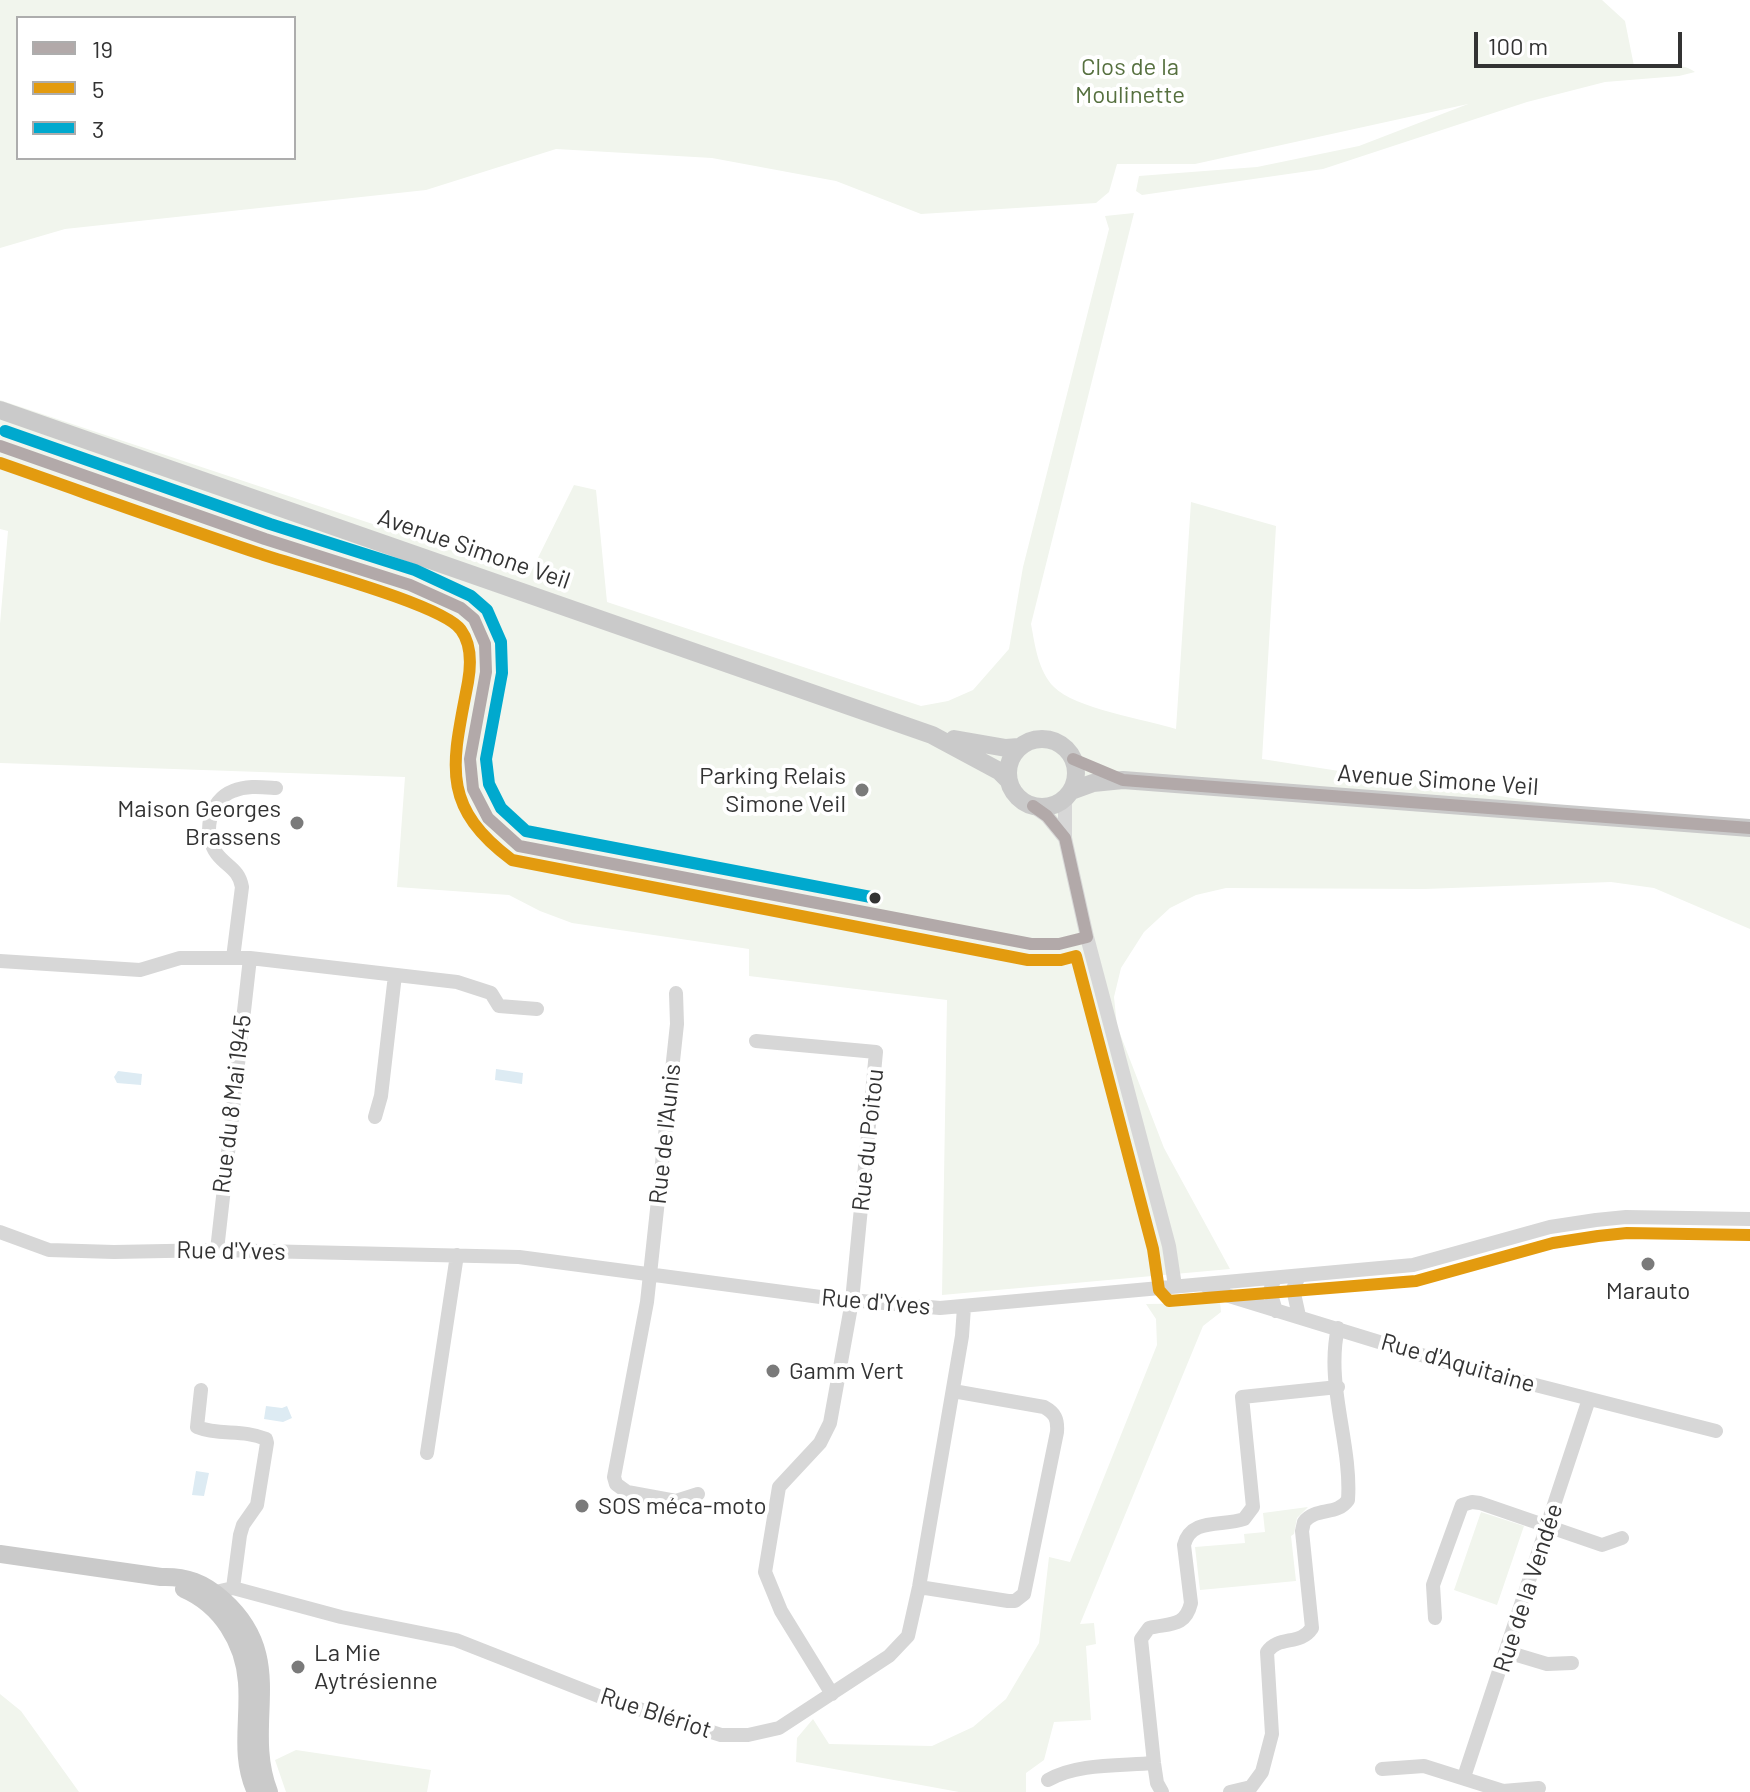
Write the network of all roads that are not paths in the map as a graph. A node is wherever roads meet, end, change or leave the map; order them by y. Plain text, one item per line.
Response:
1 (0, 410) edge
2 (932, 735) junction
3 (1019, 747) junction
4 (1073, 759) junction
5 (1008, 780) junction
6 (1123, 780) junction
7 (276, 788) dead end
8 (1068, 794) junction
9 (1033, 806) junction
10 (1750, 828) edge
11 (1065, 838) junction
12 (233, 958) junction
13 (250, 958) junction
14 (0, 961) edge
15 (395, 975) junction
16 (676, 993) dead end
17 (537, 1009) dead end
18 (756, 1041) dead end
19 (375, 1117) dead end
20 (1750, 1219) edge
21 (0, 1232) edge
22 (217, 1250) junction
23 (457, 1255) junction
24 (650, 1275) junction
25 (1299, 1276) junction
26 (1275, 1278) junction
27 (1203, 1285) junction
28 (1175, 1286) junction
29 (852, 1301) junction
30 (964, 1307) junction
31 (1276, 1311) junction
32 (1299, 1316) junction
33 (1338, 1328) junction
34 (1338, 1387) junction
35 (201, 1390) dead end
36 (953, 1391) junction
37 (1589, 1399) junction
38 (1716, 1431) dead end
39 (427, 1453) dead end
40 (698, 1494) dead end
41 (1548, 1527) junction
42 (1622, 1538) dead end
43 (0, 1554) edge
44 (919, 1587) junction
45 (216, 1592) junction
46 (1435, 1618) dead end
47 (1507, 1652) junction
48 (1572, 1663) dead end
49 (832, 1694) junction
50 (1154, 1763) junction
51 (1382, 1769) dead end
52 (1464, 1777) junction
53 (1048, 1780) dead end
54 (1539, 1788) dead end
55 (256, 1792) edge
56 (269, 1792) edge
57 (1162, 1792) edge
58 (1230, 1792) edge

1 - 2 main road, Avenue Simone Veil
2 - 3 main road
2 - 5 main road
3 - 4 main road
3 - 5 main road
4 - 6 main road
4 - 8 main road
5 - 9 main road
6 - 8 main road
6 - 10 main road, Avenue Simone Veil
7 - 12 street
8 - 9 main road
8 - 11 street
9 - 11 street
11 - 28 street
12 - 13 street
12 - 14 street
13 - 15 street
13 - 22 street, Rue du 8 Mai 1945
15 - 17 street
15 - 19 street
16 - 24 street, Rue de l'Aunis
18 - 29 street, Rue du Poitou
20 - 25 street, Rue d'Yves
21 - 22 street, Rue d'Yves
22 - 23 street, Rue d'Yves
23 - 24 street, Rue d'Yves
23 - 39 street
24 - 29 street, Rue d'Yves
24 - 40 street, Rue de l'Aunis
25 - 26 street, Rue d'Yves
25 - 32 street
26 - 27 street, Rue d'Yves
26 - 31 street
27 - 28 street, Rue d'Yves
27 - 31 street, Rue d'Aquitaine
28 - 30 street, Rue d'Yves
29 - 30 street, Rue d'Yves
29 - 49 street
30 - 36 street, Rue Blériot
31 - 32 street, Rue d'Aquitaine
32 - 33 street, Rue d'Aquitaine
33 - 34 street
33 - 37 street, Rue d'Aquitaine
34 - 50 street
34 - 58 street
35 - 45 street
36 - 44 street, Rue Blériot
36 - 44 street
37 - 38 street, Rue d'Aquitaine
37 - 41 street, Rue de la Vendée
41 - 42 street
41 - 46 street
41 - 47 street, Rue de la Vendée
43 - 45 main road
44 - 49 street, Rue Blériot
45 - 49 street, Rue Blériot
45 - 55 main road
45 - 56 main road
47 - 48 street
47 - 52 street, Rue de la Vendée
50 - 53 street
50 - 57 street
51 - 52 street
52 - 54 street

